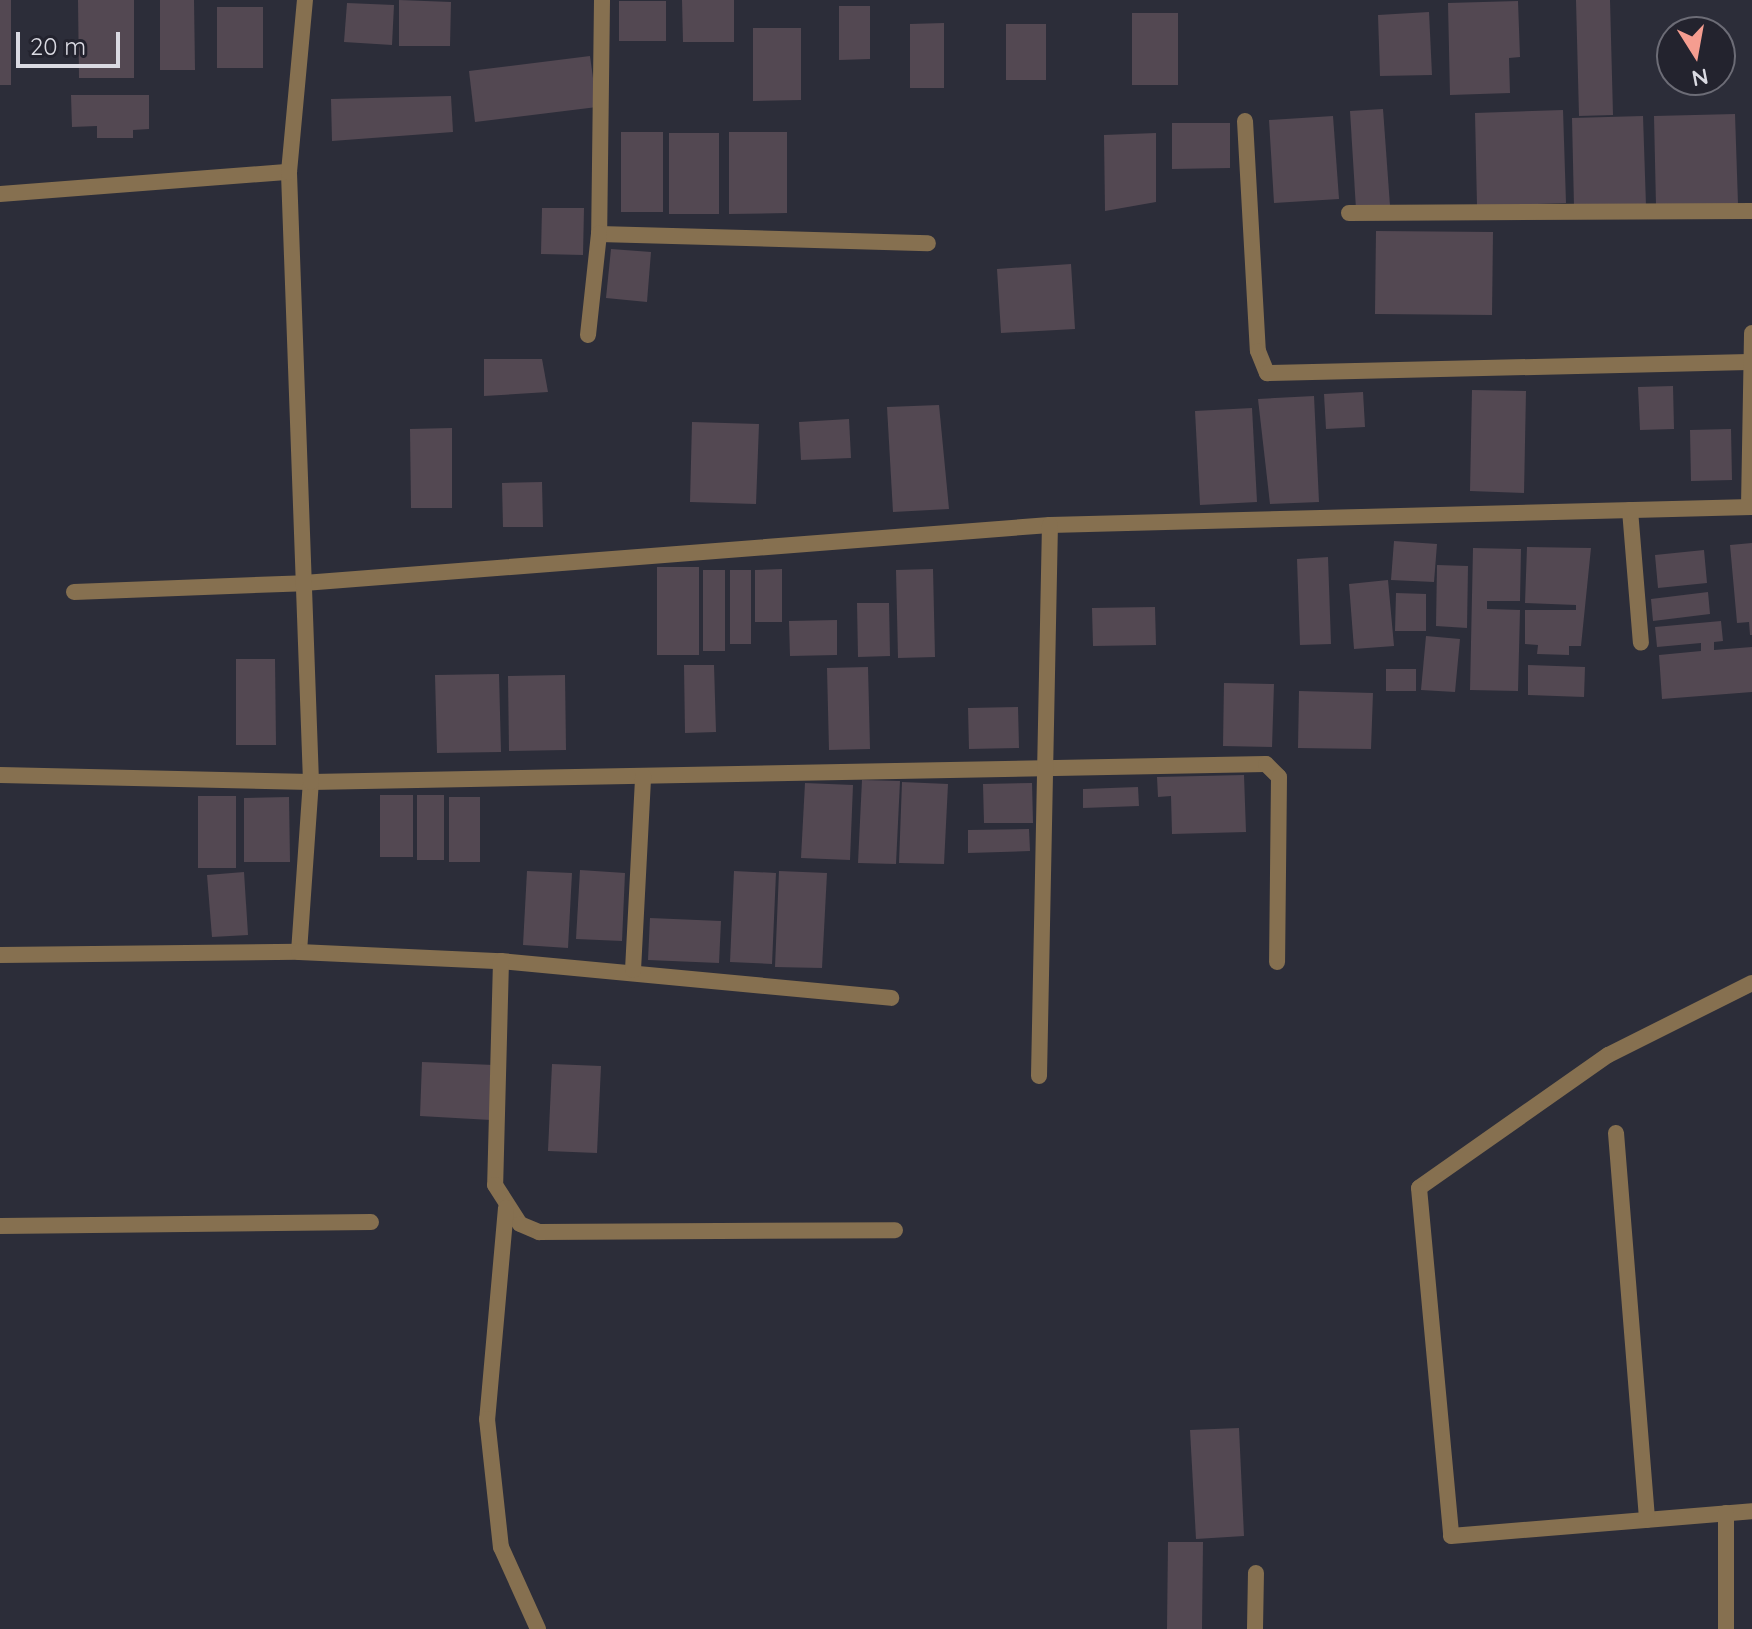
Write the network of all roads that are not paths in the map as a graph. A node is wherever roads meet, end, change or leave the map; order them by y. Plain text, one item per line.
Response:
1 (305, 0) edge
2 (602, 0) edge
3 (1245, 121) dead end
4 (289, 172) junction
5 (0, 194) edge
6 (1752, 211) edge
7 (1349, 213) dead end
8 (599, 234) junction
9 (928, 243) dead end
10 (1752, 333) edge
11 (588, 335) dead end
12 (1749, 362) junction
13 (1751, 507) edge
14 (1630, 510) junction
15 (1050, 525) junction
16 (304, 583) junction
17 (74, 592) dead end
18 (1641, 643) dead end
19 (1046, 768) junction
20 (0, 775) edge
21 (643, 776) junction
22 (311, 782) junction
23 (299, 952) junction
24 (0, 955) edge
25 (501, 961) junction
26 (1277, 962) dead end
27 (633, 970) junction
28 (1752, 983) edge
29 (891, 998) dead end
30 (1039, 1076) dead end
31 (1616, 1133) dead end
32 (506, 1208) junction
33 (371, 1222) dead end
34 (0, 1226) edge
35 (895, 1230) dead end
36 (1752, 1511) edge
37 (1726, 1513) junction
38 (1647, 1520) junction
39 (1256, 1573) dead end
40 (538, 1629) edge
41 (1255, 1629) edge
42 (1726, 1629) edge

1 - 4 street
2 - 8 street
3 - 12 street
4 - 5 street
4 - 16 street
6 - 7 street
8 - 9 street
8 - 11 street
10 - 12 street
12 - 13 street
13 - 14 street
14 - 15 street
14 - 18 street
15 - 16 street
15 - 19 street
16 - 17 street
16 - 22 street
19 - 21 street
19 - 26 street
19 - 30 street
20 - 22 street
21 - 22 street
21 - 27 street
22 - 23 street
23 - 24 street
23 - 25 street
25 - 27 street
25 - 32 street
27 - 29 street
28 - 38 street
31 - 38 street
32 - 35 street
32 - 40 street
33 - 34 street
36 - 37 street
37 - 38 street
37 - 42 street
39 - 41 street

